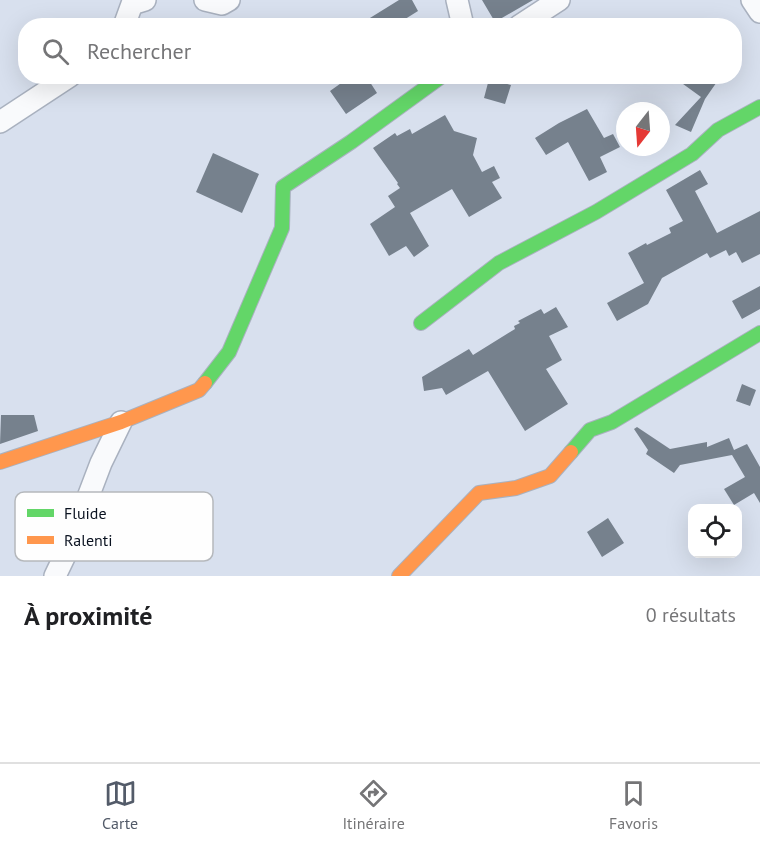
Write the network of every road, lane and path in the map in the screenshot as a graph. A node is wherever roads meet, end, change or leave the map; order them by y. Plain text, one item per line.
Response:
1 (145, 0) edge
2 (205, 0) edge
3 (229, 0) edge
4 (457, 0) edge
5 (558, 0) edge
6 (752, 0) edge
7 (760, 12) edge
8 (127, 18) edge
9 (462, 18) edge
10 (531, 18) edge
11 (58, 84) edge
12 (431, 84) edge
13 (760, 107) edge
14 (0, 122) edge
15 (421, 323) dead end
16 (760, 333) edge
17 (121, 422) junction
18 (0, 462) edge
19 (90, 492) edge
20 (62, 561) edge
21 (55, 576) edge
22 (399, 576) edge

1 - 8 street
2 - 3 street
4 - 9 street
5 - 10 street
6 - 7 street
11 - 14 street
12 - 17 street
13 - 15 street
16 - 22 street
17 - 18 street
17 - 19 street
20 - 21 street

